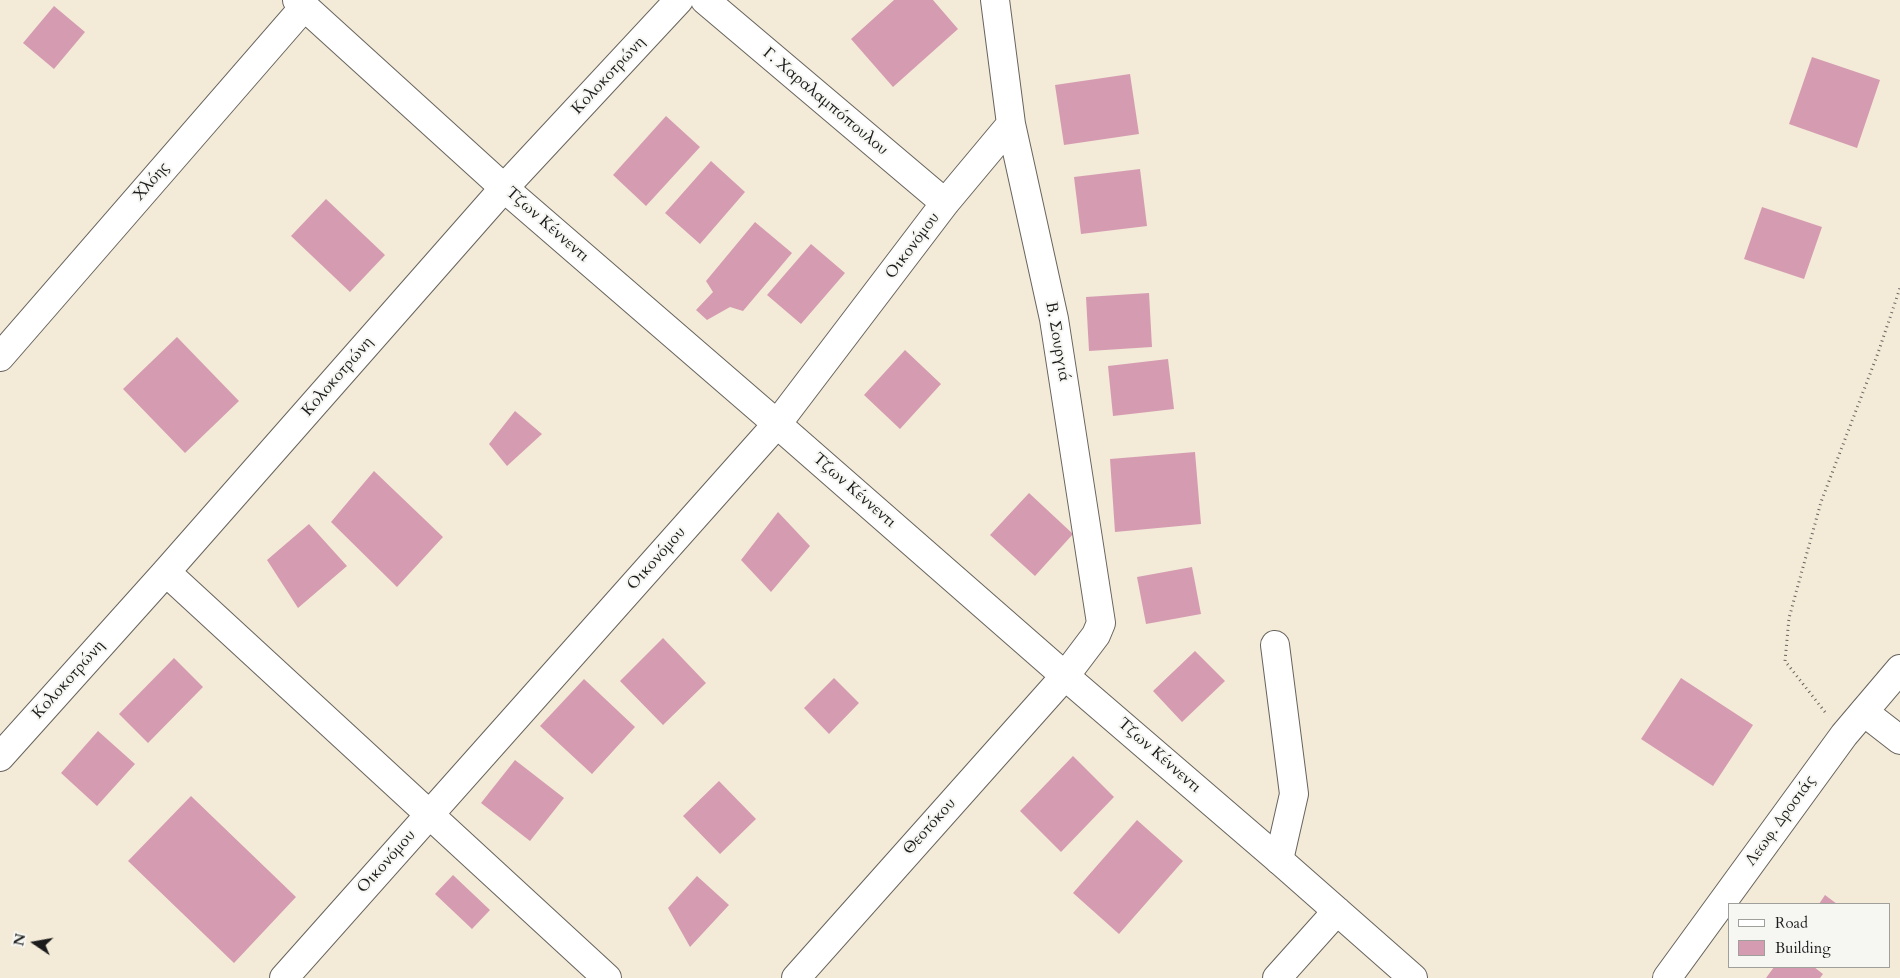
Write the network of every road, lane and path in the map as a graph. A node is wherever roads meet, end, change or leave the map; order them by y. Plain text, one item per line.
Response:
1 (679, 0) edge
2 (705, 0) edge
3 (995, 0) edge
4 (300, 4) edge
5 (1010, 124) junction
6 (504, 188) junction
7 (945, 203) junction
8 (1900, 288) edge
9 (0, 357) edge
10 (777, 424) junction
11 (166, 572) junction
12 (1275, 645) dead end
13 (1900, 669) edge
14 (1065, 676) junction
15 (1864, 712) junction
16 (1844, 735) junction
17 (1900, 740) edge
18 (0, 757) edge
19 (429, 814) junction
20 (1279, 860) junction
21 (1337, 911) junction
22 (284, 978) edge
23 (606, 978) edge
24 (796, 978) edge
25 (1277, 978) edge
26 (1413, 978) edge
27 (1667, 978) edge

1 - 6 street, Κολοκοτρώνη
2 - 7 street, Γ. Χαραλαμπόπουλου
3 - 5 street, Β. Σουργιά
4 - 6 street, Τζων Κέννεντι
4 - 9 street, Χλόης
5 - 7 street, Οικονόμου
5 - 14 street, Β. Σουργιά
6 - 10 street, Τζων Κέννεντι
6 - 11 street, Κολοκοτρώνη
7 - 10 street, Οικονόμου
8 - 16 path
10 - 14 street, Τζων Κέννεντι
10 - 19 street, Οικονόμου
11 - 18 street, Κολοκοτρώνη
11 - 19 street
12 - 20 street
13 - 15 street, Λεωφ. Δροσιάς
14 - 20 street, Τζων Κέννεντι
14 - 24 street, Θεοτόκου
15 - 16 street, Λεωφ. Δροσιάς
15 - 17 street
16 - 27 street, Λεωφ. Δροσιάς
19 - 22 street, Οικονόμου
19 - 23 street
20 - 21 street, Τζων Κέννεντι
21 - 25 street
21 - 26 street, Τζων Κέννεντι

